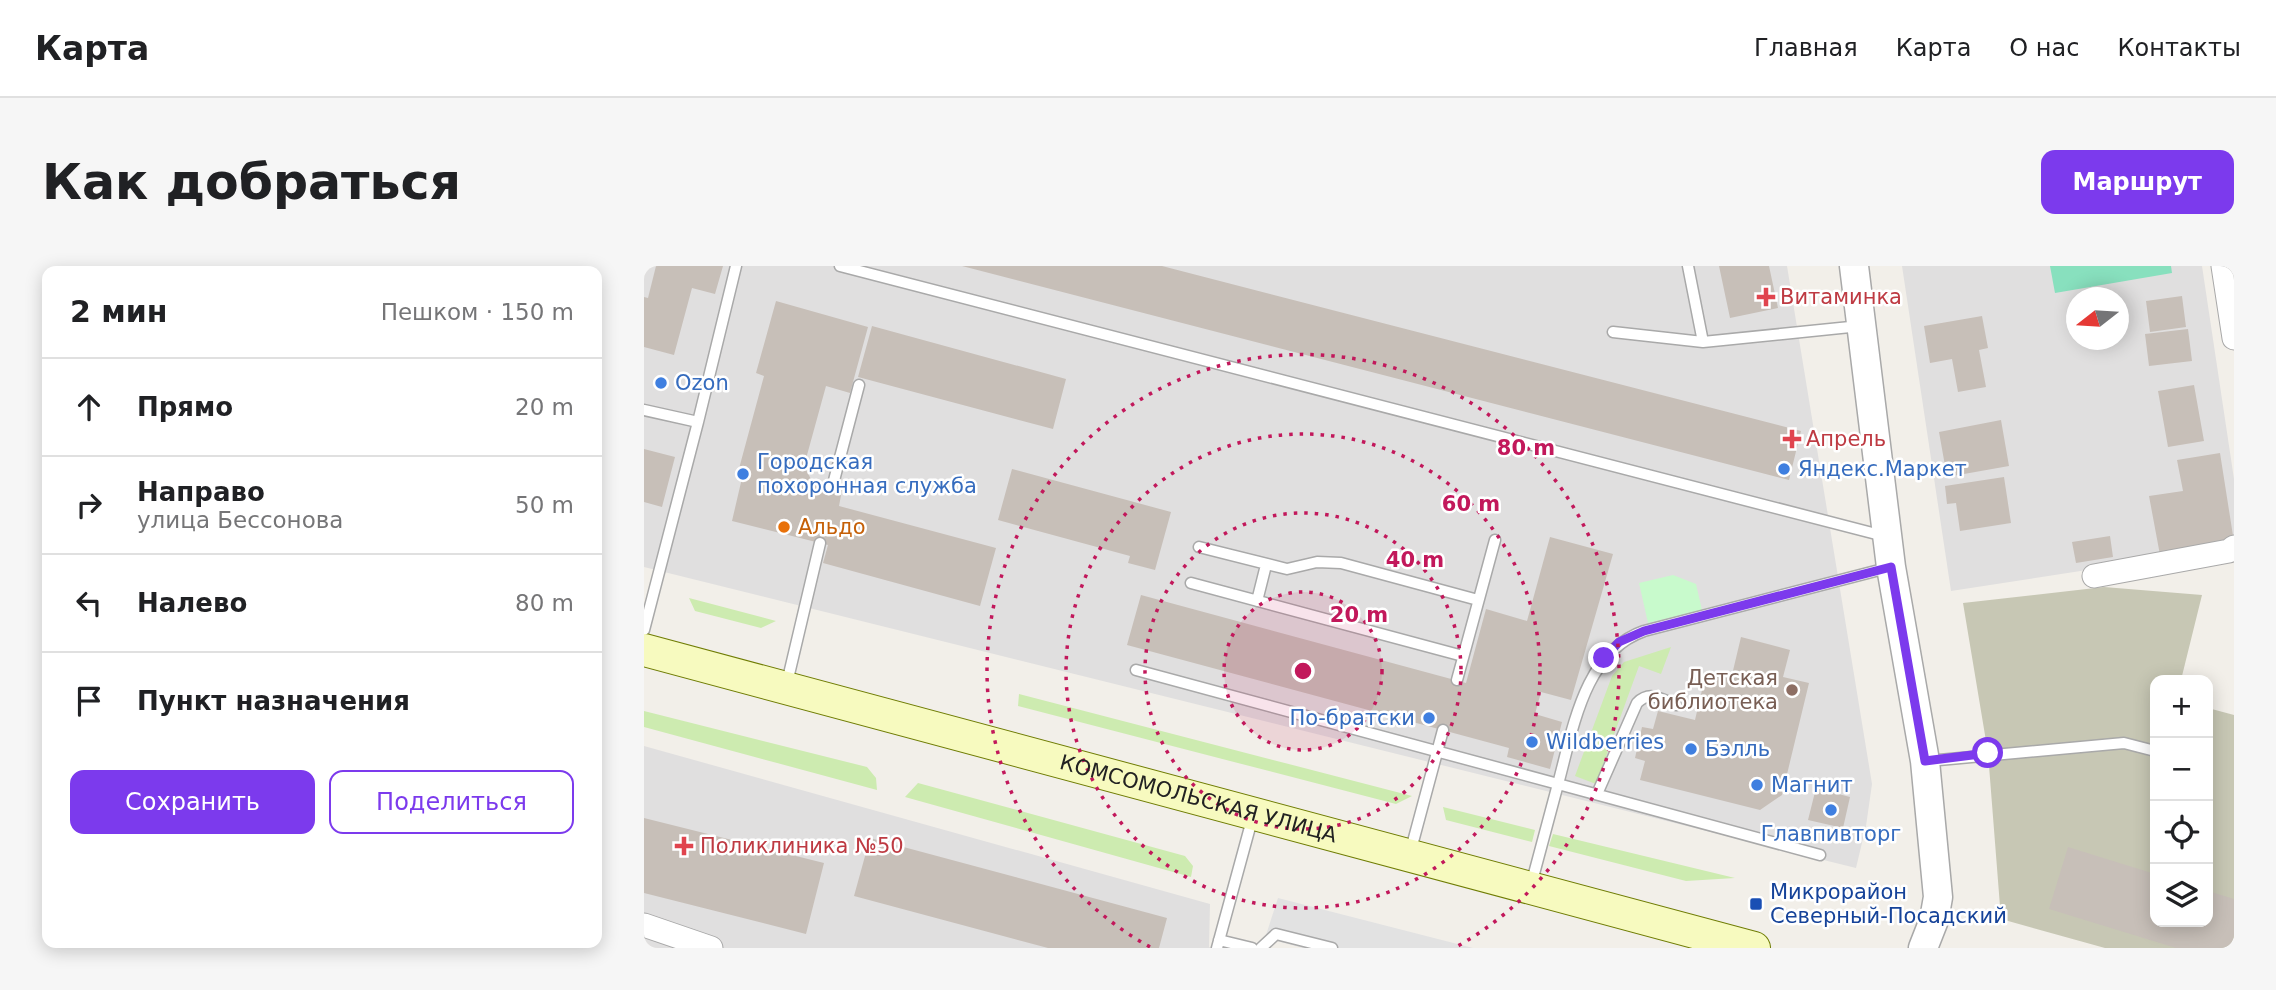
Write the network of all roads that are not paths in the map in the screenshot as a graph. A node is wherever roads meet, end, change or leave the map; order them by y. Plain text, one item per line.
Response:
1 (736, 266) edge
2 (840, 266) edge
3 (1688, 266) edge
4 (1854, 266) edge
5 (2222, 266) edge
6 (1863, 326) junction
7 (1613, 332) dead end
8 (2234, 338) edge
9 (1703, 342) junction
10 (859, 385) dead end
11 (644, 410) edge
12 (698, 422) junction
13 (832, 488) dead end
14 (1886, 537) junction
15 (1495, 540) dead end
16 (820, 543) dead end
17 (1199, 547) dead end
18 (2234, 547) edge
19 (1266, 565) junction
20 (1891, 567) junction
21 (2094, 576) dead end
22 (1192, 583) dead end
23 (1478, 600) junction
24 (1257, 601) junction
25 (644, 630) edge
26 (644, 650) edge
27 (1463, 656) junction
28 (1136, 670) dead end
29 (1457, 680) dead end
30 (786, 688) junction
31 (1676, 705) dead end
32 (1443, 730) dead end
33 (2150, 750) edge
34 (1438, 751) junction
35 (1925, 761) junction
36 (1558, 784) junction
37 (1597, 794) junction
38 (1254, 814) junction
39 (1820, 855) dead end
40 (1410, 856) junction
41 (1531, 888) junction
42 (644, 925) edge
43 (1218, 944) edge
44 (711, 948) edge
45 (1252, 948) edge
46 (1261, 948) edge
47 (1332, 948) edge
48 (1754, 948) edge
49 (1923, 948) edge

1 - 12 lane
2 - 14 lane
3 - 9 lane
4 - 6 street
5 - 8 street
6 - 9 lane
6 - 14 street
7 - 9 lane
10 - 13 lane
11 - 12 lane
12 - 25 lane
14 - 20 street
15 - 23 lane
16 - 30 lane
17 - 19 lane
18 - 21 street
19 - 23 lane
19 - 24 lane
20 - 35 street
20 - 36 lane
22 - 24 lane
23 - 27 lane
24 - 27 lane
26 - 30 main road, КОМСОМОЛЬСКАЯ УЛИЦА
27 - 29 lane
28 - 34 lane
30 - 38 main road, КОМСОМОЛЬСКАЯ УЛИЦА
31 - 37 lane
32 - 34 lane
33 - 35 lane
34 - 36 lane
34 - 40 lane
35 - 49 street
36 - 37 lane
36 - 41 lane
37 - 39 lane
38 - 40 main road, КОМСОМОЛЬСКАЯ УЛИЦА
38 - 43 lane
40 - 41 main road, КОМСОМОЛЬСКАЯ УЛИЦА
41 - 48 main road, КОМСОМОЛЬСКАЯ УЛИЦА
42 - 44 street
43 - 45 lane
46 - 47 lane

